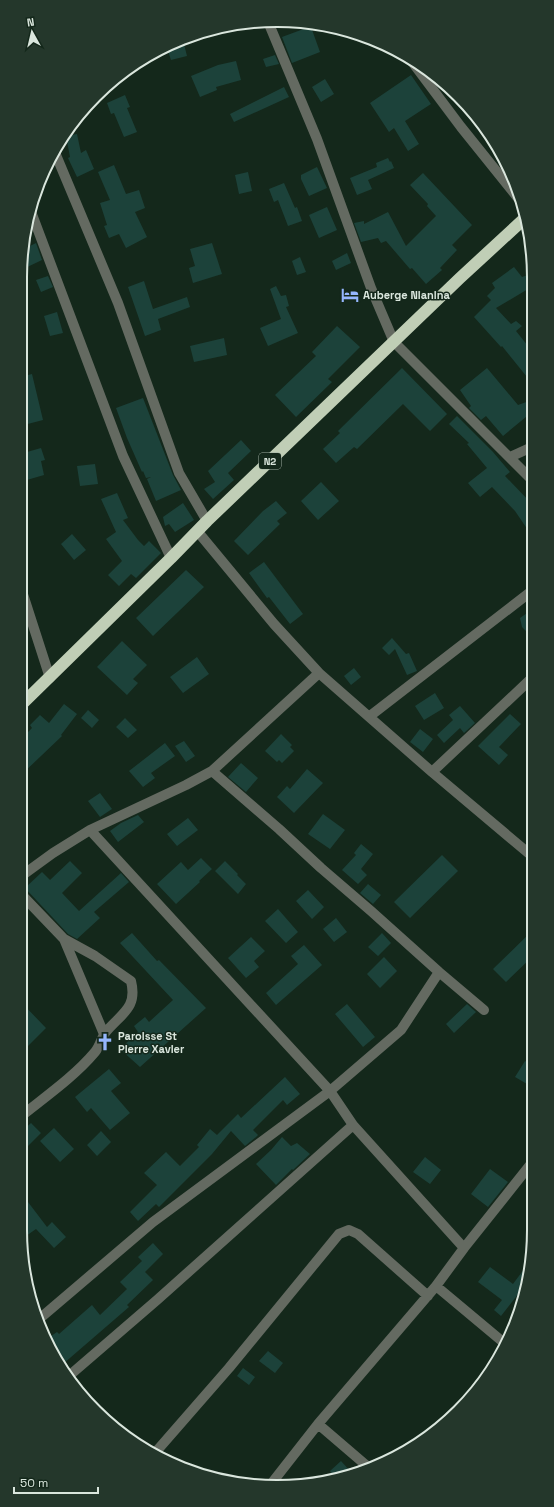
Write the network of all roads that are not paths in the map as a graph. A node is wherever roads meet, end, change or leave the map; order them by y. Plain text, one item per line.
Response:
1 (270, 27) edge
2 (419, 71) edge
3 (57, 158) edge
4 (511, 190) edge
5 (34, 220) edge
6 (521, 222) edge
7 (394, 342) junction
8 (527, 449) edge
9 (510, 457) junction
10 (527, 475) edge
11 (207, 521) junction
12 (198, 532) junction
13 (172, 558) junction
14 (527, 595) edge
15 (27, 607) edge
16 (319, 673) junction
17 (50, 678) junction
18 (527, 683) edge
19 (27, 699) edge
20 (370, 716) junction
21 (212, 772) junction
22 (432, 772) junction
23 (90, 830) junction
24 (527, 852) edge
25 (27, 872) edge
26 (27, 900) edge
27 (64, 939) junction
28 (438, 972) junction
29 (484, 1010) dead end
30 (104, 1034) junction
31 (330, 1091) junction
32 (27, 1111) edge
33 (353, 1125) junction
34 (527, 1169) edge
35 (464, 1248) junction
36 (436, 1286) junction
37 (428, 1296) junction
38 (42, 1316) edge
39 (501, 1341) edge
40 (72, 1373) edge
41 (318, 1424) junction
42 (158, 1450) edge
43 (365, 1464) edge
44 (274, 1480) edge

1 - 7 street
2 - 4 street
3 - 11 street
5 - 13 street
6 - 7 highway, N2
7 - 9 street
7 - 11 highway, N2
8 - 9 street
9 - 10 street
11 - 12 highway, N2
12 - 13 highway, N2
12 - 16 street
13 - 17 highway, N2
14 - 20 street
15 - 17 street
16 - 20 street
16 - 21 street
17 - 19 highway, N2
18 - 22 street
20 - 22 street
21 - 23 street
21 - 28 street
22 - 24 street
23 - 25 street
23 - 31 street
26 - 27 street
27 - 30 street
27 - 30 street
28 - 29 street
28 - 31 street
30 - 32 street
31 - 33 street
31 - 38 street
33 - 35 street
33 - 40 street
34 - 35 street
35 - 36 street
36 - 37 street
36 - 39 street
37 - 41 street
37 - 42 street
41 - 43 street
41 - 44 street

